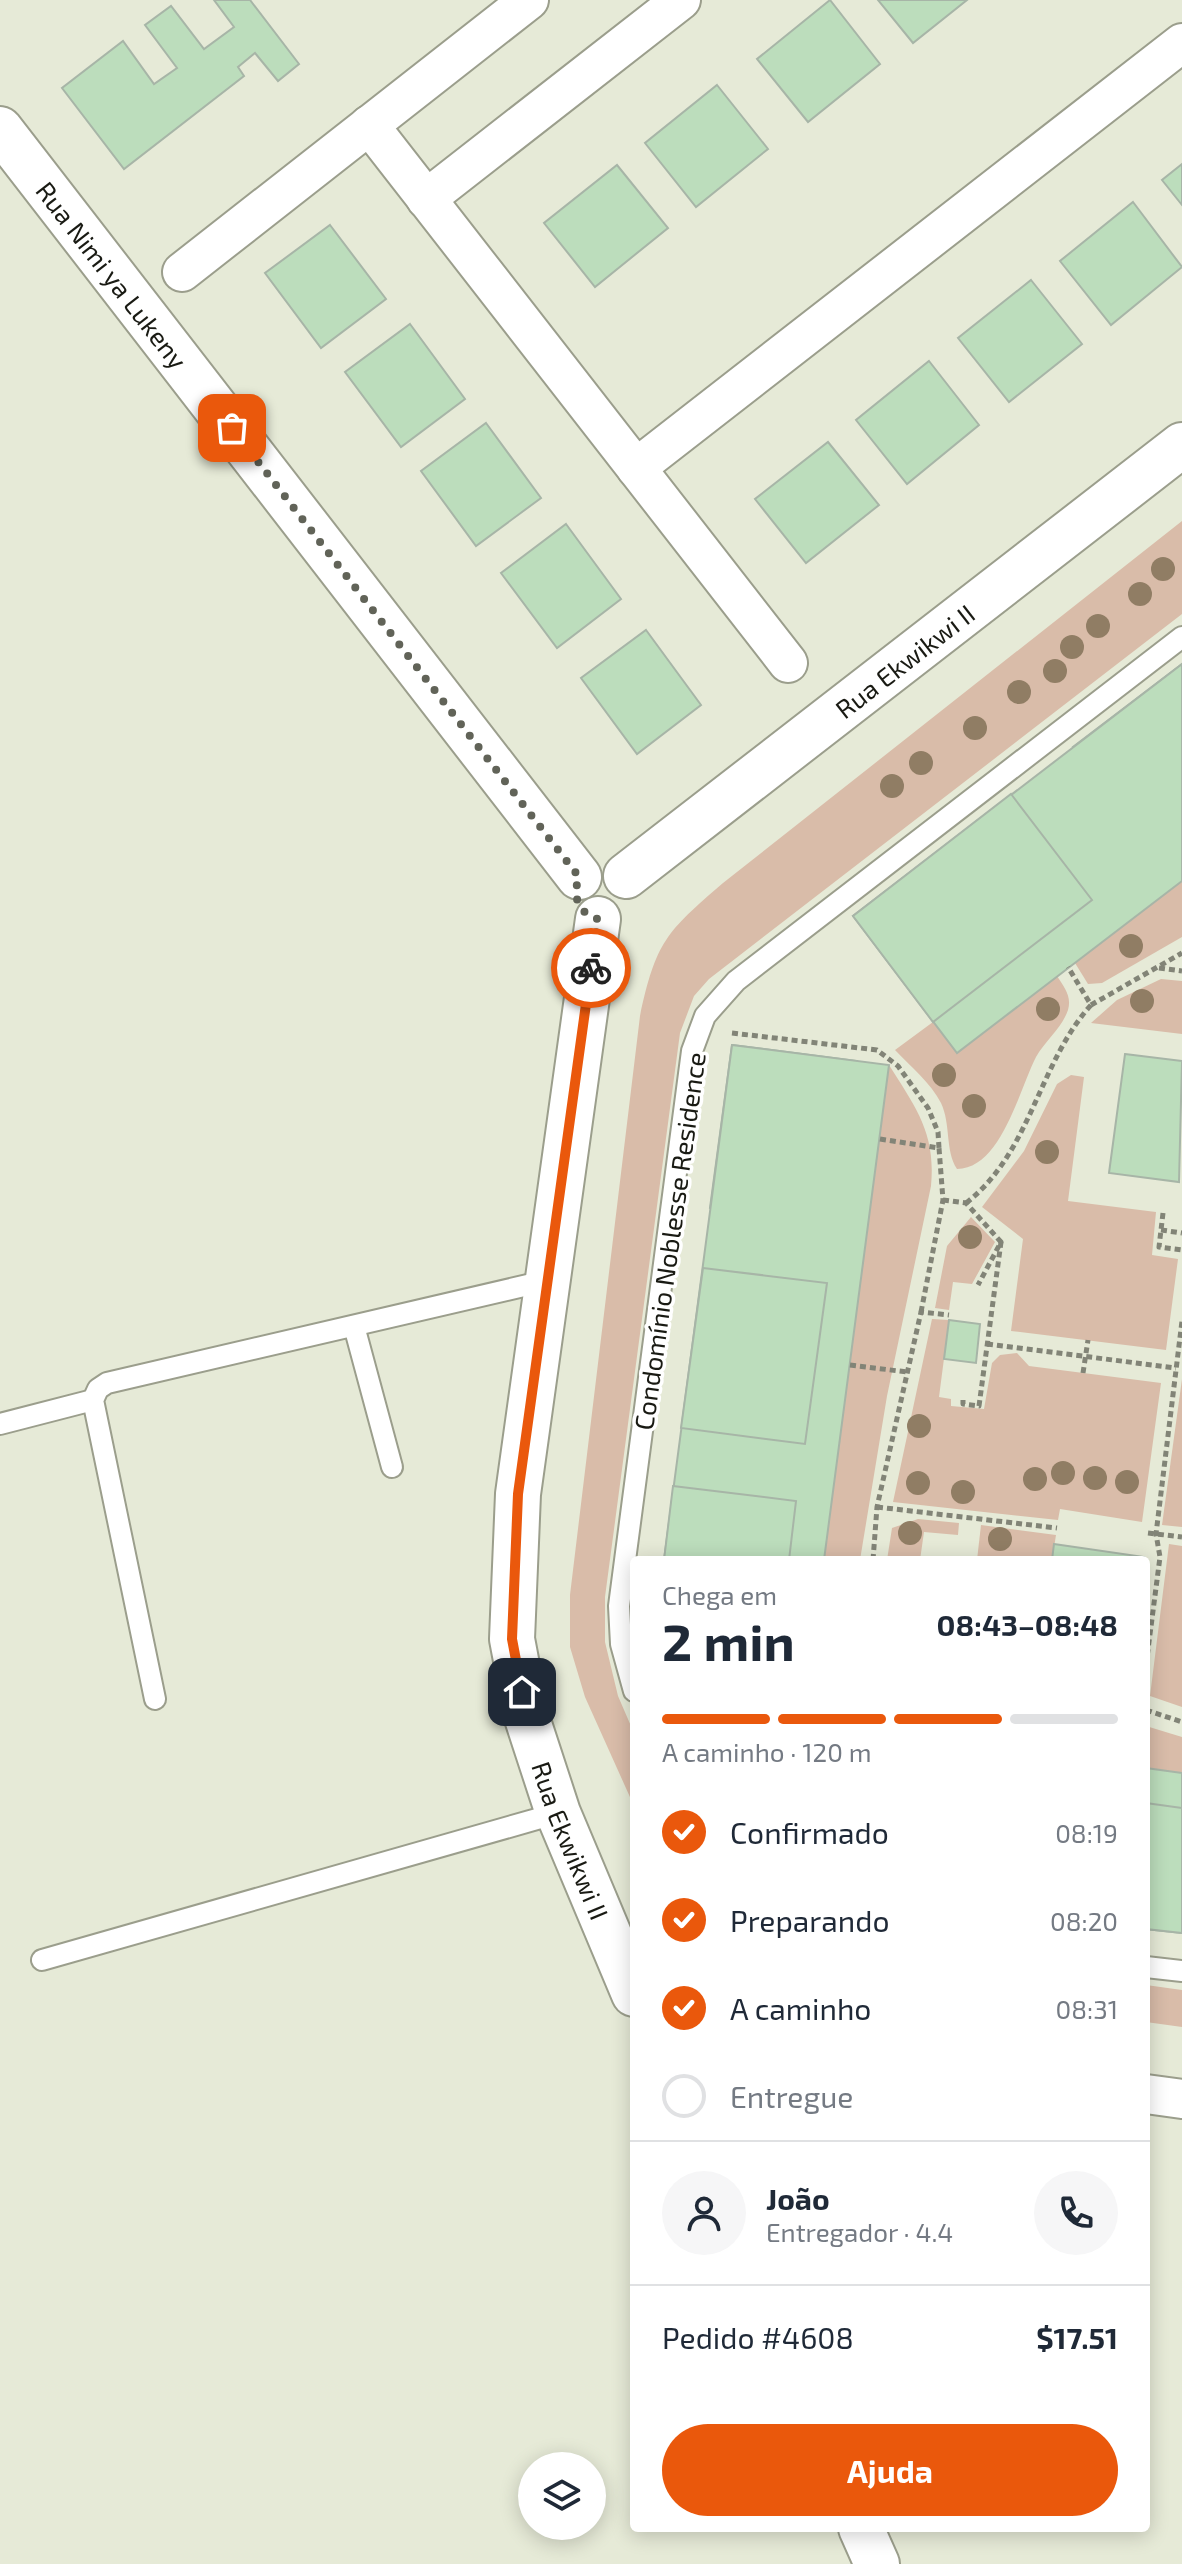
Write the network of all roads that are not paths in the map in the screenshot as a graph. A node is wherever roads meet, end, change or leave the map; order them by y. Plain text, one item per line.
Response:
1 (529, 0) edge
2 (681, 0) edge
3 (1182, 43) edge
4 (369, 125) junction
5 (0, 129) edge
6 (426, 199) junction
7 (182, 272) dead end
8 (1182, 445) edge
9 (636, 468) junction
10 (1182, 637) edge
11 (788, 663) dead end
12 (626, 876) junction
13 (579, 877) junction
14 (598, 919) junction
15 (545, 1281) junction
16 (354, 1326) junction
17 (93, 1400) junction
18 (0, 1424) edge
19 (392, 1467) dead end
20 (630, 1677) edge
21 (155, 1699) dead end
22 (558, 1813) junction
23 (42, 1960) dead end
24 (1150, 1967) edge
25 (1182, 1971) edge
26 (630, 1984) edge
27 (1150, 2095) edge
28 (1182, 2099) edge
29 (863, 2532) edge
30 (877, 2564) edge

1 - 4 street
2 - 6 street
3 - 9 street
4 - 6 street
4 - 7 street
5 - 13 street, Rua Nimi ya Lukeny
6 - 9 street
8 - 12 street, Rua Ekwikwi II
9 - 11 street
10 - 20 lane, Condomínio Noblesse Residence
12 - 13 street
12 - 14 street
13 - 14 street
14 - 15 street, Rua Ekwikwi II
15 - 16 lane
15 - 22 street, Rua Ekwikwi II
16 - 17 lane
16 - 19 lane
17 - 18 lane
17 - 21 lane
22 - 23 lane
22 - 26 street, Rua Ekwikwi II
24 - 25 lane
27 - 28 street
29 - 30 street

